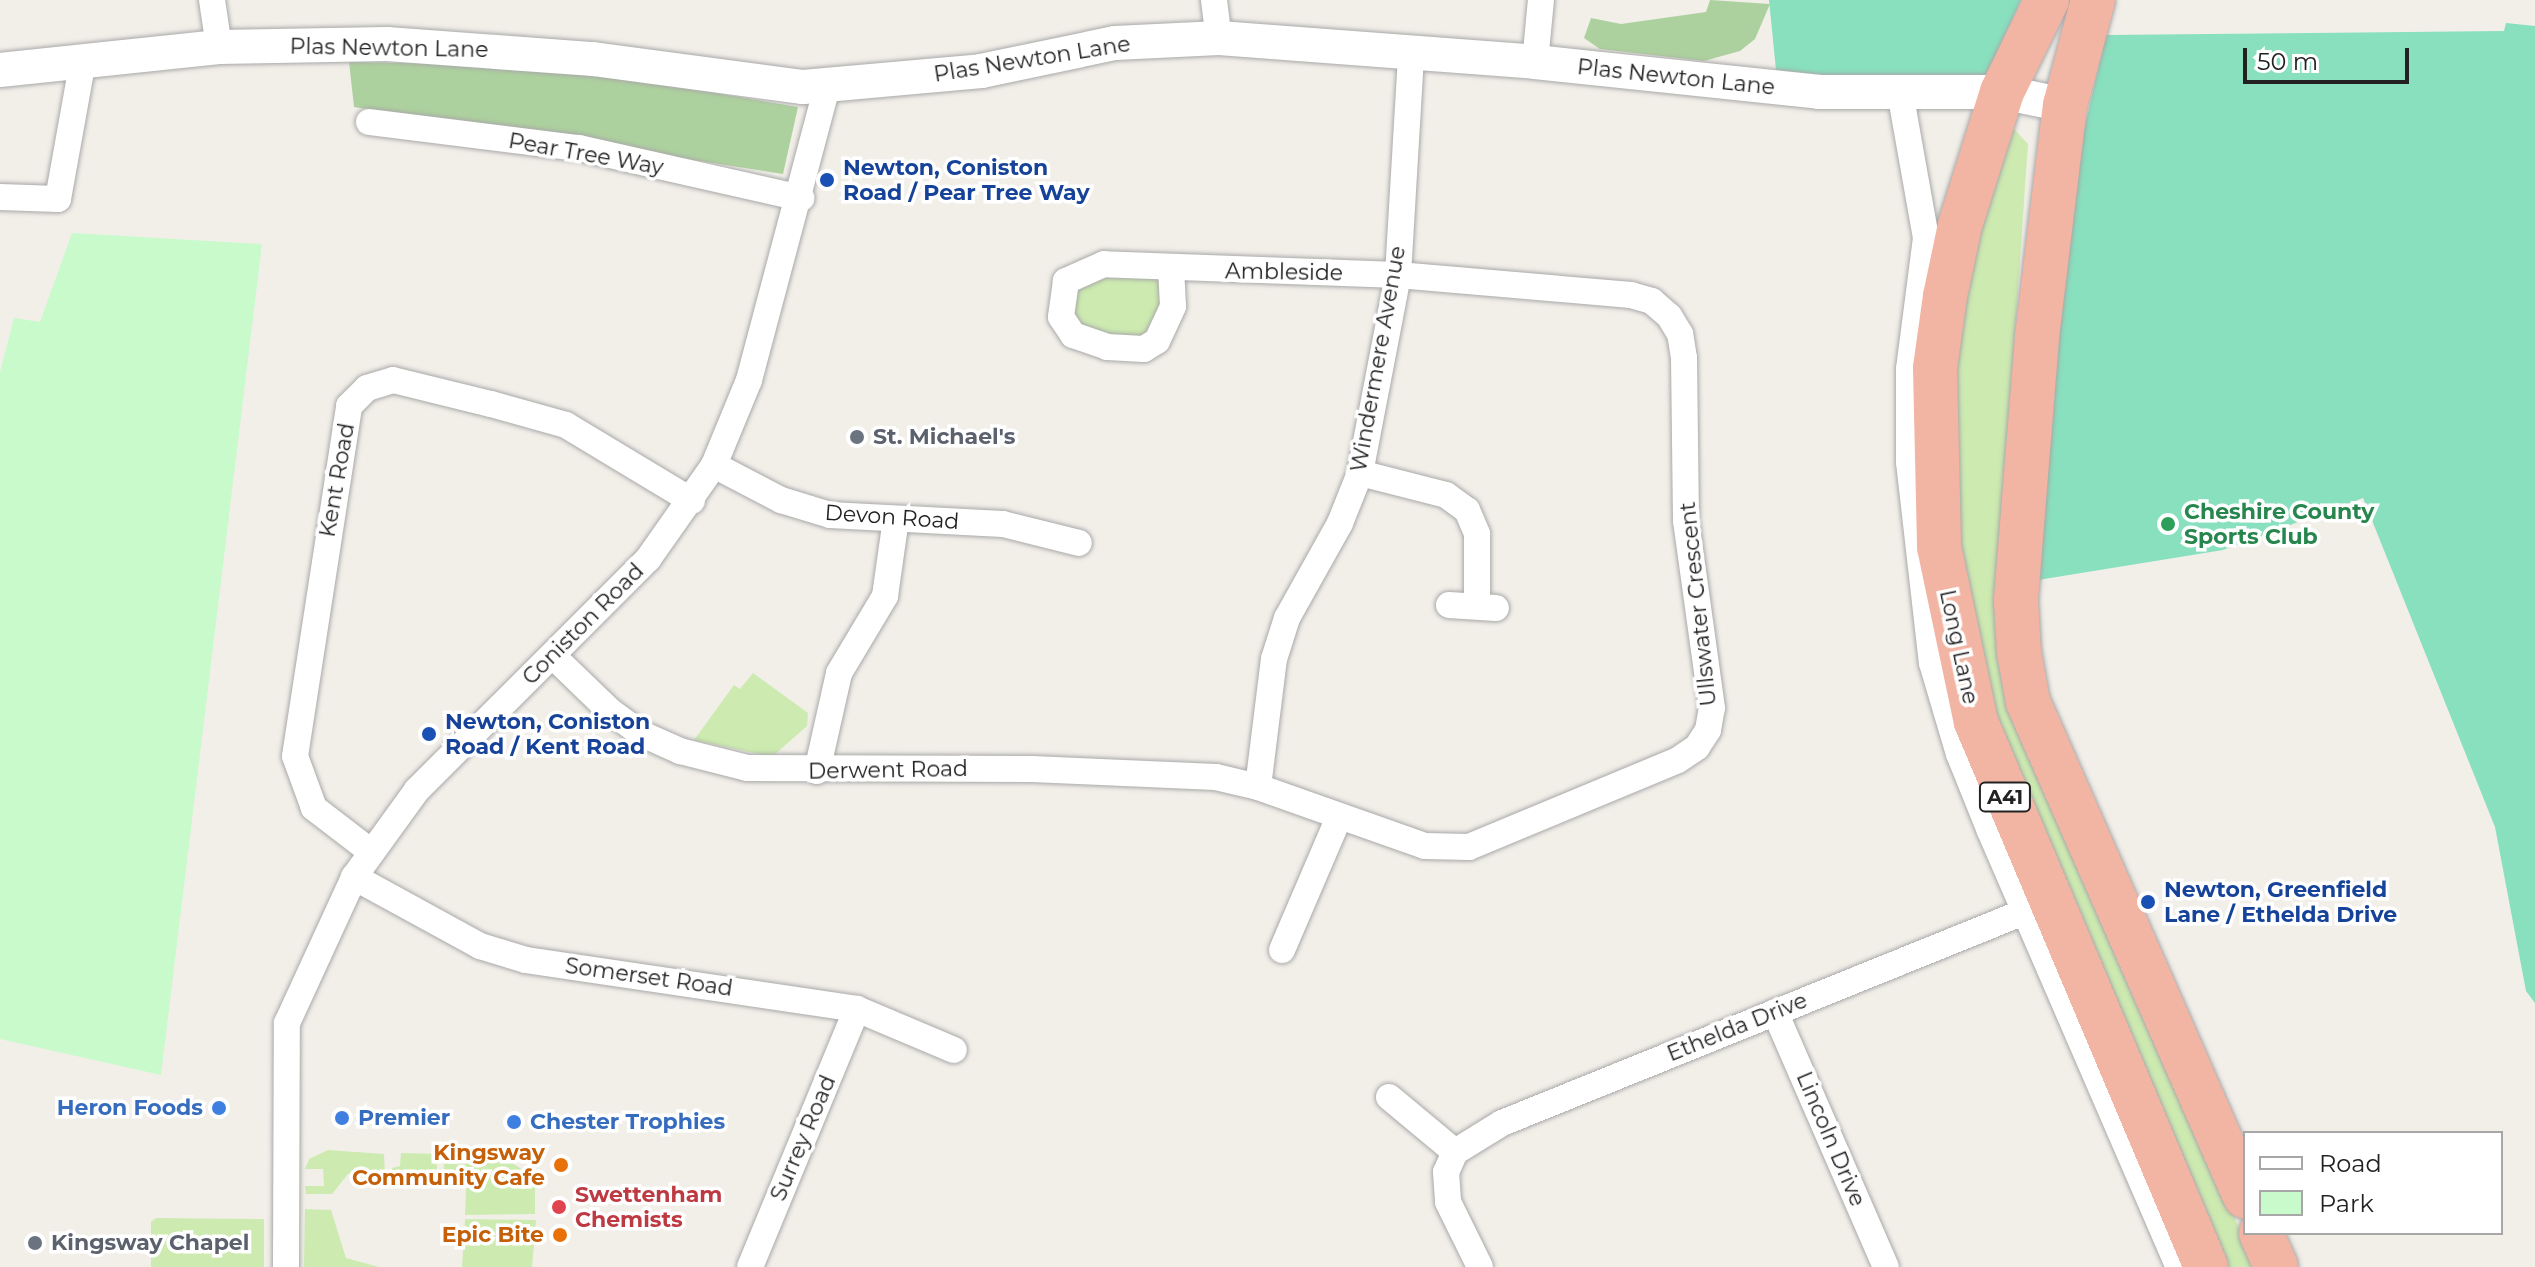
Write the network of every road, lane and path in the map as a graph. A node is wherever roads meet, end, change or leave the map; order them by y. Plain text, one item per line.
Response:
1 (212, 0) edge
2 (1214, 0) edge
3 (1541, 0) edge
4 (2047, 0) edge
5 (2093, 0) edge
6 (1219, 38) junction
7 (219, 47) junction
8 (1411, 56) junction
9 (1535, 62) junction
10 (82, 65) junction
11 (0, 70) edge
12 (827, 87) junction
13 (1900, 92) junction
14 (2002, 92) junction
15 (2065, 105) junction
16 (369, 122) dead end
17 (0, 197) edge
18 (801, 198) junction
19 (1171, 269) junction
20 (1398, 275) junction
21 (714, 465) junction
22 (1360, 473) junction
23 (692, 501) junction
24 (896, 519) junction
25 (1079, 543) dead end
26 (1449, 605) dead end
27 (553, 656) junction
28 (817, 771) junction
29 (1258, 787) junction
30 (1339, 817) junction
31 (370, 851) junction
32 (354, 877) junction
33 (2024, 912) junction
34 (1282, 950) dead end
35 (857, 1009) junction
36 (1775, 1012) junction
37 (954, 1050) dead end
38 (1389, 1097) dead end
39 (1455, 1152) junction
40 (2243, 1191) edge
41 (2262, 1235) edge
42 (286, 1267) edge
43 (750, 1267) edge
44 (1480, 1267) edge
45 (1886, 1267) edge
46 (2179, 1267) edge
47 (2206, 1267) edge
48 (2276, 1267) edge

1 - 7 street
2 - 6 street
3 - 9 street
4 - 14 highway, Long Lane / A41
5 - 15 highway, A41
6 - 8 street, Plas Newton Lane
6 - 12 street, Plas Newton Lane
7 - 10 street, Plas Newton Lane
7 - 12 street, Plas Newton Lane
8 - 9 street, Plas Newton Lane
8 - 20 street, Windermere Avenue
9 - 13 street, Plas Newton Lane
10 - 11 street, Plas Newton Lane
10 - 17 street
12 - 18 street, Coniston Road
13 - 14 street, Plas Newton Lane
13 - 33 street, Long Lane
14 - 15 street, Plas Newton Lane
14 - 47 highway, Long Lane / A41
15 - 40 highway, A41
16 - 18 street, Pear Tree Way
18 - 21 street, Coniston Road
19 - 19 street, Ambleside
19 - 20 street, Ambleside
20 - 22 street, Windermere Avenue
20 - 30 street, Ullswater Crescent
21 - 23 street, Coniston Road
21 - 24 street, Devon Road
22 - 26 street
22 - 29 street, Windermere Avenue
23 - 27 street, Coniston Road
23 - 31 street, Kent Road
24 - 25 street, Devon Road
24 - 28 street
27 - 28 street, Derwent Road
27 - 31 street, Coniston Road
28 - 29 street, Derwent Road
29 - 30 street, Ullswater Crescent
30 - 34 street
31 - 32 street, Coniston Road
32 - 35 street, Somerset Road
32 - 42 street, Coniston Road
33 - 36 street, Ethelda Drive
33 - 46 street, Long Lane
35 - 37 street, Somerset Road
35 - 43 street, Surrey Road
36 - 39 street, Ethelda Drive
36 - 45 street, Lincoln Drive
38 - 39 street
39 - 44 street
41 - 48 highway

